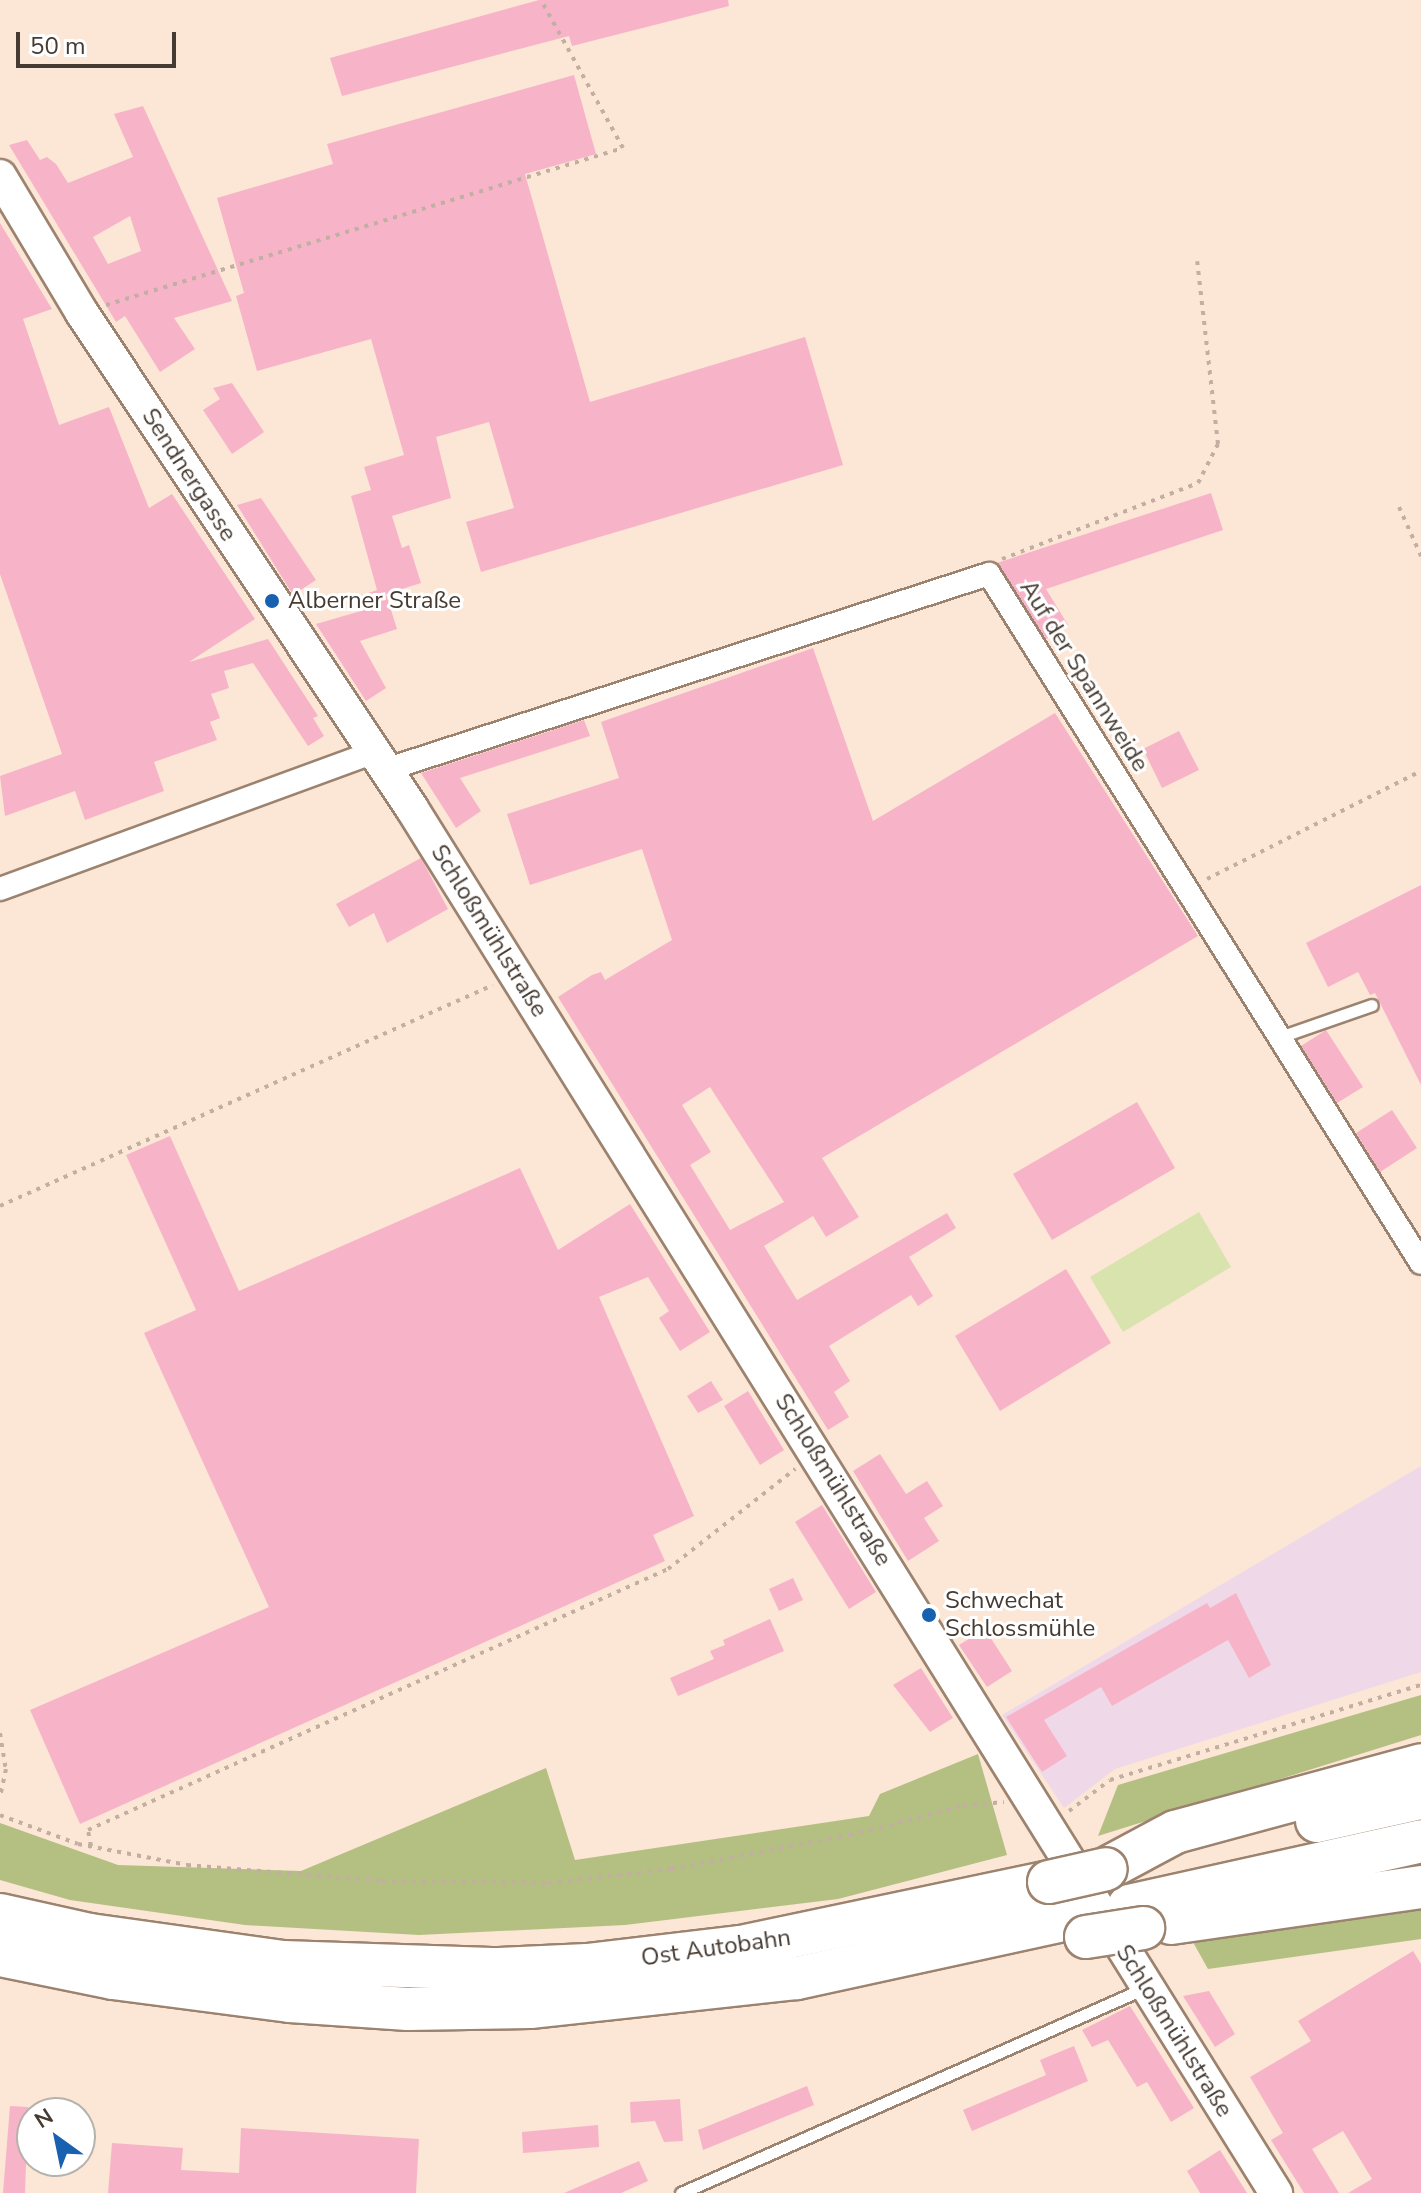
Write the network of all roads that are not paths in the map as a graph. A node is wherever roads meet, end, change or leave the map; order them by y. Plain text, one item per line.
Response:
1 (0, 176) edge
2 (379, 762) junction
3 (0, 889) edge
4 (1372, 1005) dead end
5 (1280, 1037) junction
6 (1421, 1263) edge
7 (1421, 1765) edge
8 (1421, 1798) edge
9 (1421, 1841) edge
10 (1106, 1869) junction
11 (1421, 1887) edge
12 (0, 1915) edge
13 (1136, 1917) junction
14 (0, 1955) edge
15 (1145, 1988) junction
16 (681, 2193) edge
17 (1276, 2193) edge

1 - 2 street, Sendnergasse
2 - 3 street
2 - 5 street, Auf der Spannweide
2 - 15 street, Schloßmühlstraße
4 - 5 lane
5 - 6 street, Auf der Spannweide
7 - 10 highway
8 - 10 highway, Ost Autobahn
9 - 13 highway, Ost Autobahn
10 - 12 highway, Ost Autobahn, bridge
11 - 13 highway
13 - 14 highway, Ost Autobahn
15 - 16 lane
15 - 17 street, Schloßmühlstraße

